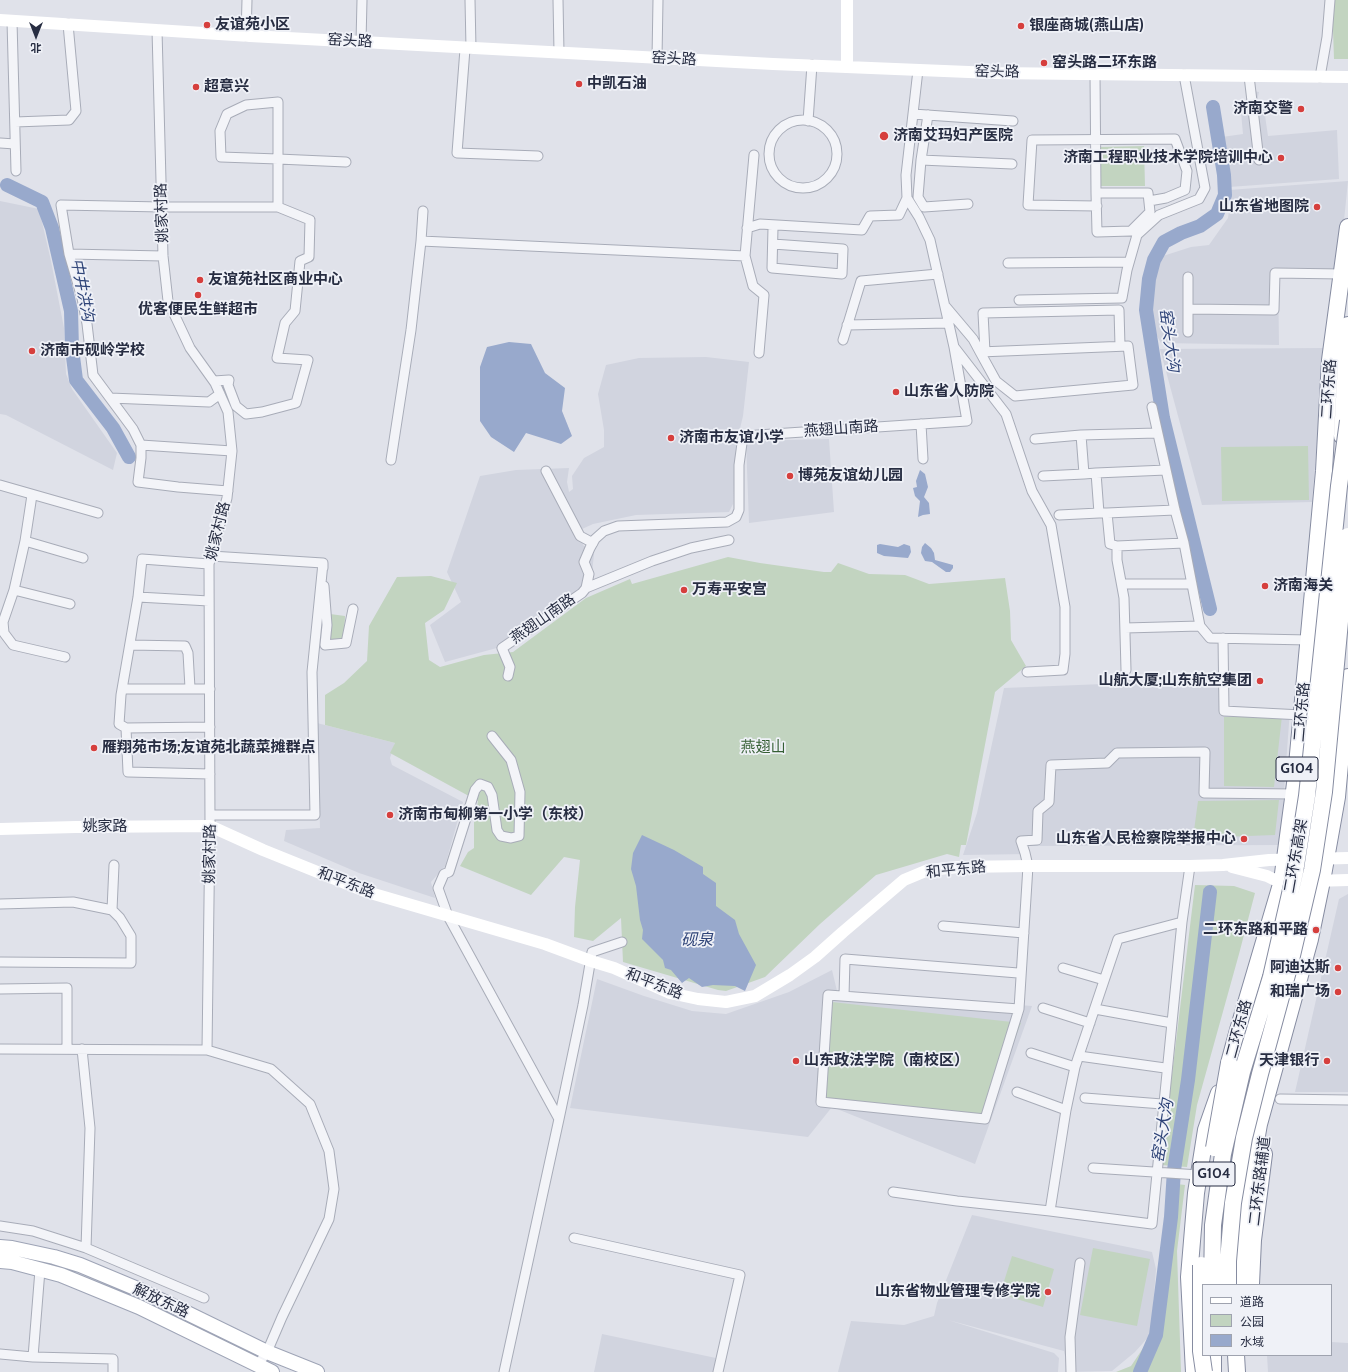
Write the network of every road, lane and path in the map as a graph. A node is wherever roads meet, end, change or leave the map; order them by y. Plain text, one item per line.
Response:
1 (247, 0) edge
2 (362, 0) edge
3 (470, 0) edge
4 (558, 0) edge
5 (658, 0) edge
6 (847, 0) edge
7 (1330, 0) edge
8 (6, 21) edge
9 (68, 24) junction
10 (157, 30) junction
11 (246, 36) junction
12 (361, 42) junction
13 (468, 48) junction
14 (559, 52) junction
15 (657, 58) junction
16 (812, 65) junction
17 (848, 67) junction
18 (918, 70) junction
19 (1095, 74) junction
20 (1184, 75) junction
21 (1249, 76) junction
22 (1320, 77) junction
23 (1348, 77) edge
24 (913, 114) junction
25 (928, 115) junction
26 (808, 120) junction
27 (1013, 121) dead end
28 (15, 122) junction
29 (1096, 140) junction
30 (0, 143) edge
31 (15, 144) junction
32 (754, 155) dead end
33 (538, 156) dead end
34 (278, 159) junction
35 (921, 160) junction
36 (1259, 160) dead end
37 (346, 162) dead end
38 (1012, 164) dead end
39 (16, 171) dead end
40 (1096, 192) junction
41 (907, 198) junction
42 (1149, 201) junction
43 (968, 204) dead end
44 (1097, 206) junction
45 (162, 207) junction
46 (278, 207) junction
47 (423, 211) dead end
48 (1348, 227) edge
49 (747, 228) junction
50 (773, 228) dead end
51 (421, 241) junction
52 (773, 244) junction
53 (69, 254) junction
54 (163, 256) junction
55 (745, 256) junction
56 (1129, 262) junction
57 (1008, 263) dead end
58 (938, 274) junction
59 (1342, 274) junction
60 (1188, 277) dead end
61 (1019, 300) dead end
62 (944, 304) junction
63 (1188, 309) junction
64 (948, 323) junction
65 (847, 325) junction
66 (1348, 325) edge
67 (1188, 332) dead end
68 (843, 340) dead end
69 (1120, 346) junction
70 (954, 347) junction
71 (983, 352) junction
72 (759, 353) dead end
73 (214, 381) junction
74 (220, 394) junction
75 (110, 398) junction
76 (1152, 408) dead end
77 (1348, 420) edge
78 (921, 424) junction
79 (1157, 433) junction
80 (1081, 435) junction
81 (1035, 439) dead end
82 (141, 445) junction
83 (232, 451) junction
84 (923, 459) dead end
85 (391, 460) dead end
86 (1166, 470) junction
87 (546, 471) dead end
88 (1096, 473) junction
89 (1084, 474) junction
90 (1043, 476) dead end
91 (0, 485) edge
92 (228, 491) junction
93 (1344, 492) edge
94 (32, 495) junction
95 (1322, 497) junction
96 (1175, 510) junction
97 (98, 513) dead end
98 (1103, 513) junction
99 (1059, 515) dead end
100 (1348, 536) edge
101 (729, 540) dead end
102 (25, 541) junction
103 (593, 543) junction
104 (1184, 543) junction
105 (1117, 546) junction
106 (83, 558) dead end
107 (210, 560) junction
108 (323, 563) junction
109 (1122, 584) junction
110 (1192, 584) junction
111 (586, 588) junction
112 (14, 590) junction
113 (138, 597) junction
114 (209, 601) junction
115 (70, 604) dead end
116 (353, 609) dead end
117 (1200, 626) junction
118 (1125, 628) junction
119 (1223, 638) junction
120 (1309, 640) junction
121 (130, 645) junction
122 (65, 657) dead end
123 (1126, 670) dead end
124 (1027, 672) dead end
125 (508, 676) dead end
126 (1348, 677) edge
127 (190, 688) junction
128 (122, 689) junction
129 (210, 689) junction
130 (1302, 715) junction
131 (210, 727) junction
132 (126, 728) junction
133 (492, 736) dead end
134 (210, 774) junction
135 (1294, 794) junction
136 (210, 820) junction
137 (0, 829) edge
138 (1326, 858) junction
139 (1348, 858) edge
140 (1285, 859) junction
141 (1223, 865) junction
142 (114, 866) dead end
143 (1028, 866) junction
144 (1190, 866) junction
145 (1348, 880) edge
146 (1282, 881) junction
147 (1322, 881) junction
148 (0, 904) edge
149 (112, 910) junction
150 (448, 916) junction
151 (1182, 922) junction
152 (943, 926) dead end
153 (1024, 933) junction
154 (622, 942) dead end
155 (0, 962) edge
156 (591, 962) junction
157 (1063, 968) dead end
158 (1018, 973) dead end
159 (1104, 980) junction
160 (0, 989) edge
161 (844, 996) junction
162 (1043, 1008) dead end
163 (1019, 1009) junction
164 (1095, 1009) junction
165 (1090, 1023) junction
166 (1172, 1023) junction
167 (0, 1049) edge
168 (67, 1049) junction
169 (82, 1049) junction
170 (207, 1050) junction
171 (1031, 1054) dead end
172 (1079, 1056) junction
173 (1229, 1063) junction
174 (1075, 1067) junction
175 (1165, 1068) dead end
176 (1272, 1077) junction
177 (1017, 1092) dead end
178 (1085, 1098) dead end
179 (1280, 1099) dead end
180 (1348, 1100) edge
181 (1162, 1104) dead end
182 (1066, 1110) junction
183 (559, 1119) junction
184 (1093, 1168) dead end
185 (1158, 1173) junction
186 (1195, 1175) junction
187 (893, 1192) dead end
188 (1050, 1211) junction
189 (0, 1226) edge
190 (574, 1238) dead end
191 (0, 1247) edge
192 (86, 1248) junction
193 (0, 1261) edge
194 (1080, 1263) dead end
195 (40, 1270) junction
196 (1207, 1284) edge
197 (1212, 1284) edge
198 (1228, 1284) edge
199 (1236, 1284) edge
200 (1241, 1284) edge
201 (1250, 1284) edge
202 (204, 1298) dead end
203 (267, 1352) junction
204 (0, 1354) edge
205 (34, 1356) junction
206 (1204, 1356) edge
207 (1213, 1356) edge
208 (1228, 1356) edge
209 (1236, 1356) edge
210 (1241, 1356) edge
211 (1246, 1356) edge
212 (257, 1366) junction
213 (113, 1372) edge
214 (272, 1372) edge
215 (317, 1372) edge
216 (504, 1372) edge
217 (718, 1372) edge
218 (1071, 1372) edge
219 (1194, 1372) edge
220 (1204, 1372) edge
221 (1213, 1372) edge
222 (1228, 1372) edge
223 (1238, 1372) edge
224 (1245, 1372) edge

1 - 11 street
2 - 12 street
3 - 13 street
4 - 14 street
5 - 15 street
6 - 17 main road
7 - 22 street
8 - 9 main road, 窑头路
8 - 28 street
9 - 10 main road, 窑头路
9 - 28 street
10 - 11 main road, 窑头路
10 - 45 street, 姚家村路
11 - 12 main road, 窑头路
12 - 13 main road, 窑头路
13 - 14 main road, 窑头路
13 - 33 street
14 - 15 main road, 窑头路
15 - 16 main road, 窑头路
16 - 17 main road, 窑头路
16 - 26 street
17 - 18 main road, 窑头路
18 - 19 main road, 窑头路
18 - 24 street, 燕翅山南路
19 - 20 main road, 窑头路
19 - 29 street
20 - 21 main road, 窑头路
20 - 56 street
21 - 22 main road, 窑头路
21 - 36 street
22 - 23 main road, 窑头路
24 - 25 street
24 - 41 street, 燕翅山南路
25 - 27 street
25 - 35 street
26 - 26 street
28 - 31 street
29 - 40 street
29 - 42 street
29 - 44 street
30 - 31 street
31 - 39 street
32 - 49 street
34 - 34 street
34 - 37 street
34 - 46 street
35 - 38 street
35 - 43 street
40 - 42 street
40 - 44 street
41 - 49 street
41 - 58 street, 燕翅山南路
42 - 44 street
45 - 46 street
45 - 53 street
45 - 54 street, 姚家村路
46 - 73 street
47 - 51 street
48 - 59 highway, 二环东路 / G104
49 - 55 street
50 - 52 street
51 - 55 street
51 - 85 street
52 - 52 street
53 - 54 street
53 - 75 street
54 - 73 street, 姚家村路
55 - 72 street
56 - 57 street
56 - 61 street
58 - 62 street, 燕翅山南路
58 - 65 street
59 - 63 street
59 - 95 highway, 二环东路 / G104
60 - 63 street
62 - 64 street, 燕翅山南路
62 - 71 street
63 - 67 street
64 - 65 street
64 - 70 street, 燕翅山南路
65 - 68 street
66 - 93 highway, bridge
69 - 71 street
69 - 71 street
69 - 71 street
70 - 78 street, 燕翅山南路
70 - 124 street
73 - 74 street, 姚家村路
74 - 75 street
74 - 83 street, 姚家村路
75 - 82 street
76 - 79 street
77 - 93 highway, 二环东高架, bridge
78 - 84 street
78 - 103 street, 燕翅山南路
79 - 80 street
79 - 86 street
80 - 81 street
80 - 89 street
82 - 83 street
82 - 92 street
83 - 92 street, 姚家村路
86 - 88 street
86 - 96 street
87 - 103 street
88 - 89 street
88 - 98 street
89 - 90 street
91 - 94 street
92 - 107 street, 姚家村路
93 - 95 main road
93 - 197 highway, 二环东高架, bridge
94 - 97 street
94 - 102 street
95 - 120 highway, 二环东路 / G104
96 - 98 street
96 - 104 street
98 - 99 street
98 - 105 street
100 - 198 highway, 二环东高架, bridge
101 - 111 street
102 - 106 street
102 - 112 street
103 - 111 street, 燕翅山南路
104 - 105 street
104 - 110 street
105 - 109 street
107 - 108 street
107 - 113 street
107 - 114 street, 姚家村路
108 - 116 street
108 - 136 street
109 - 110 street
109 - 118 street
110 - 117 street
111 - 125 street, 燕翅山南路
112 - 115 street
112 - 122 street
113 - 114 street
113 - 121 street
114 - 129 street, 姚家村路
117 - 118 street
117 - 119 street
118 - 123 street
119 - 120 street
119 - 130 street
120 - 130 highway, 二环东路 / G104
121 - 127 street
121 - 128 street
126 - 138 highway, G104
127 - 128 street
127 - 129 street
128 - 132 street
129 - 131 street, 姚家村路
130 - 135 highway, 二环东路 / G104
131 - 132 street
131 - 134 street, 姚家村路
132 - 134 street
133 - 150 street
134 - 136 street, 姚家村路
135 - 140 highway, 二环东路 / G104
135 - 143 street
136 - 137 main road, 姚家路
136 - 150 main road, 和平东路
136 - 170 street, 姚家村路
138 - 139 main road, 和平东路
138 - 140 main road, 和平东路
138 - 147 highway, G104
140 - 141 main road, 和平东路
140 - 146 highway, 二环东路 / G104
141 - 144 main road, 和平东路
141 - 146 main road, 和平东路
142 - 149 street
143 - 144 main road, 和平东路
143 - 153 street
143 - 156 main road, 和平东路
144 - 151 street
145 - 147 main road, 和平东路
146 - 147 main road, 和平东路
146 - 173 highway, 二环东路 / G104
147 - 176 highway, G104
148 - 149 street
149 - 155 street
150 - 156 main road, 和平东路
150 - 183 street
151 - 159 street
151 - 166 street
152 - 153 street
153 - 163 street
154 - 156 street
156 - 183 street
157 - 159 street
158 - 161 street
159 - 164 street
160 - 168 street
161 - 163 street
161 - 163 street
162 - 165 street
164 - 165 street
164 - 166 street
165 - 172 street
166 - 185 street
167 - 168 street
168 - 169 street
169 - 170 street
169 - 192 street
170 - 203 street
171 - 174 street
172 - 174 street
172 - 175 street
173 - 186 highway
173 - 196 highway, 二环东路 / G104
173 - 220 highway, bridge
174 - 182 street
176 - 199 highway, G104
176 - 200 highway
176 - 201 highway, 二环东路辅道
177 - 182 street
178 - 181 street
179 - 180 street
182 - 188 street
183 - 216 street
184 - 185 street
185 - 186 street
185 - 188 street
186 - 219 highway
187 - 188 street
189 - 192 street
190 - 217 street
191 - 203 main road, 解放东路
192 - 202 street
193 - 195 main road, 解放东路
194 - 218 street
195 - 205 street
195 - 212 main road, 解放东路
203 - 212 street
203 - 215 main road, 解放东路
204 - 205 street
205 - 213 street
206 - 219 highway
207 - 221 highway
208 - 222 highway
209 - 223 highway
210 - 223 highway
211 - 224 highway
212 - 214 main road, 解放东路

